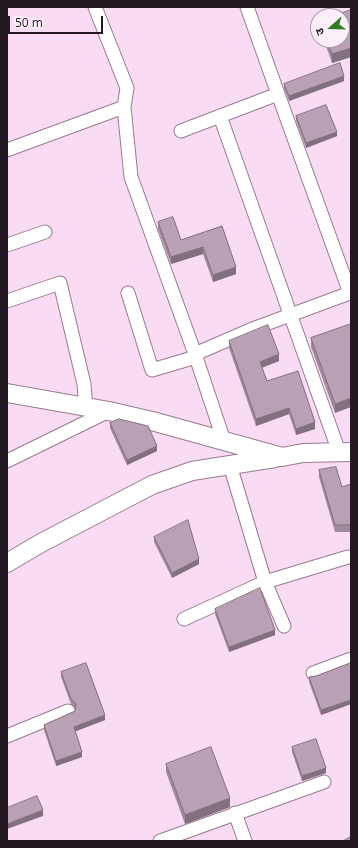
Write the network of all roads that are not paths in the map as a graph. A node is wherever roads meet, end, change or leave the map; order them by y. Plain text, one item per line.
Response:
1 (95, 7) edge
2 (247, 7) edge
3 (278, 94) junction
4 (124, 106) junction
5 (220, 116) junction
6 (181, 131) dead end
7 (7, 150) edge
8 (45, 232) dead end
9 (7, 245) edge
10 (128, 293) dead end
11 (7, 301) edge
12 (290, 315) junction
13 (196, 356) junction
14 (7, 393) edge
15 (86, 408) junction
16 (109, 411) junction
17 (224, 441) junction
18 (345, 452) edge
19 (282, 457) junction
20 (7, 461) edge
21 (230, 465) junction
22 (348, 557) dead end
23 (7, 563) edge
24 (265, 582) junction
25 (184, 618) dead end
26 (284, 626) dead end
27 (351, 659) edge
28 (313, 673) dead end
29 (68, 711) dead end
30 (7, 736) edge
31 (324, 782) dead end
32 (236, 813) junction
33 (160, 841) edge
34 (245, 841) edge

1 - 4 street
2 - 3 street
3 - 5 street
3 - 12 street
4 - 7 street
4 - 13 street
5 - 6 street
5 - 12 street
8 - 9 street
10 - 13 street
11 - 15 street
12 - 13 street
12 - 18 street
13 - 17 street
14 - 15 street
15 - 16 street
16 - 17 street
16 - 20 street
17 - 19 street
18 - 19 street
19 - 21 street
21 - 23 street
21 - 24 street
22 - 24 street
24 - 25 street
24 - 26 street
27 - 28 street
29 - 30 street
31 - 32 street
32 - 33 street
32 - 34 street

